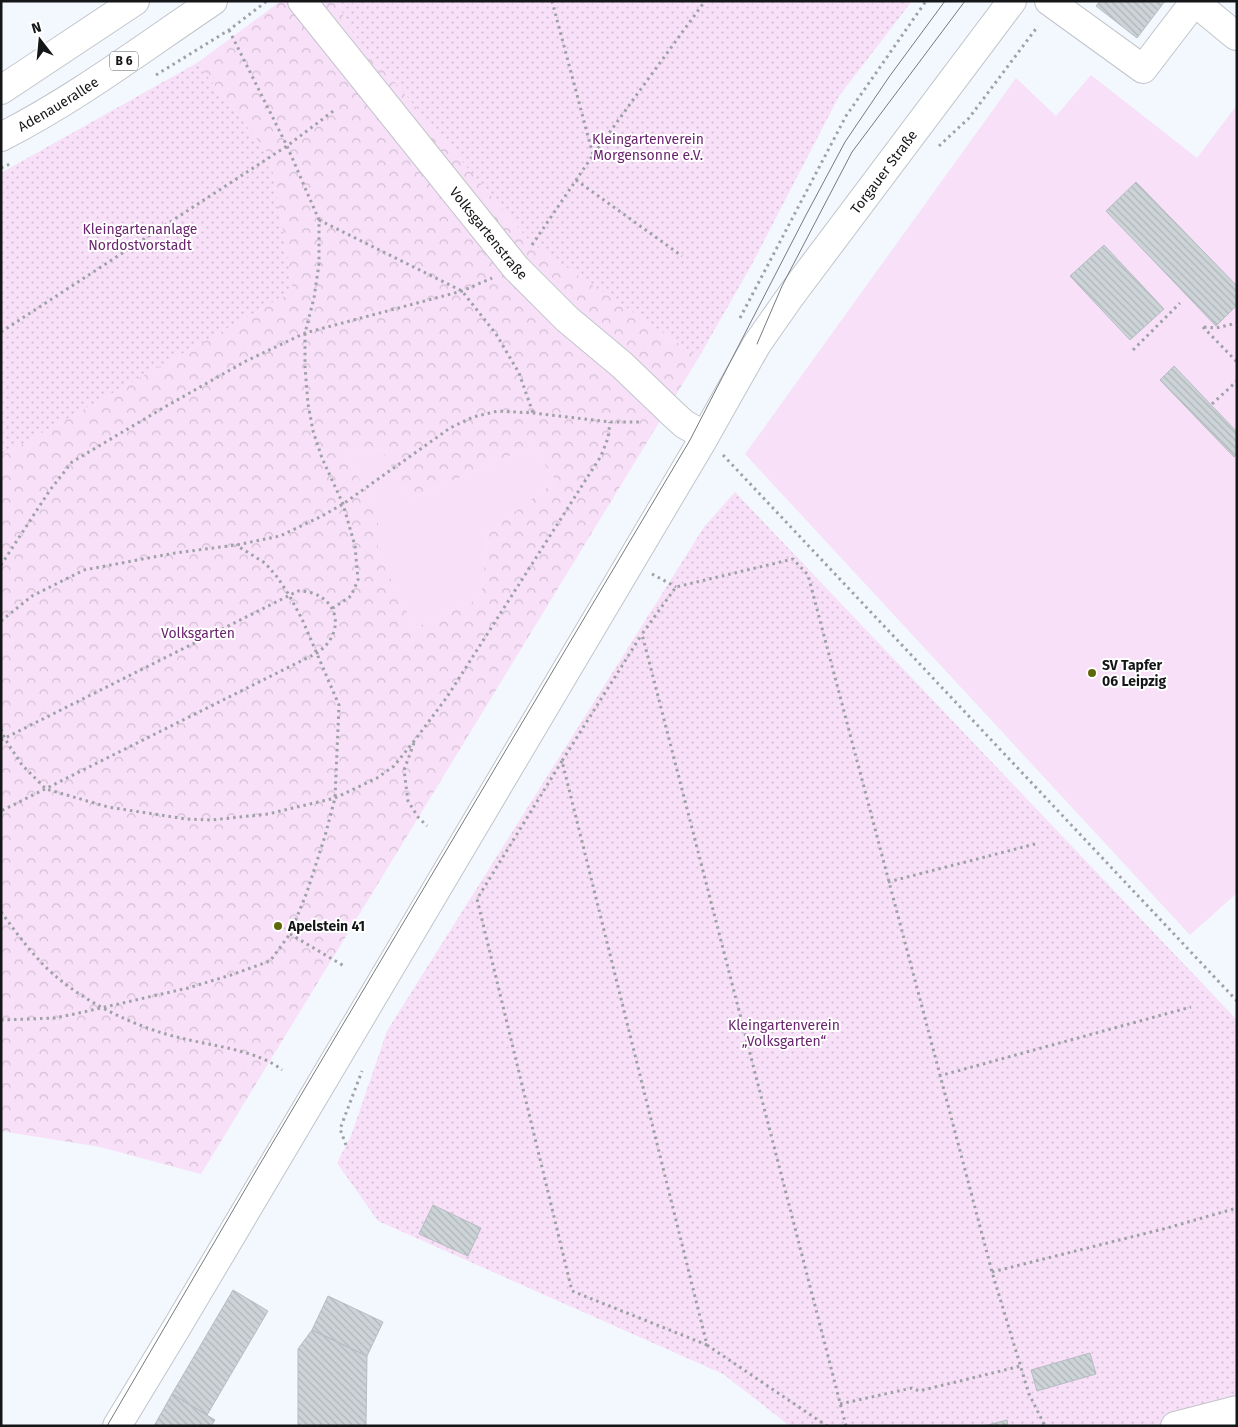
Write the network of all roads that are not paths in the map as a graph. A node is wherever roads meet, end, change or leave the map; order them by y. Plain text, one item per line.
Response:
1 (135, 1) edge
2 (213, 1) edge
3 (302, 1) edge
4 (1012, 1) edge
5 (1196, 1) edge
6 (1052, 3) edge
7 (1236, 36) dead end
8 (1, 90) edge
9 (1, 137) edge
10 (710, 440) junction
11 (1237, 1410) edge
12 (117, 1426) edge
13 (1176, 1426) edge

1 - 8 main road
2 - 9 main road, Adenauerallee / B 6
3 - 10 main road, Volksgartenstraße
4 - 10 main road, Torgauer Straße
5 - 6 main road
5 - 7 main road
10 - 12 main road, Torgauer Straße
11 - 13 main road

